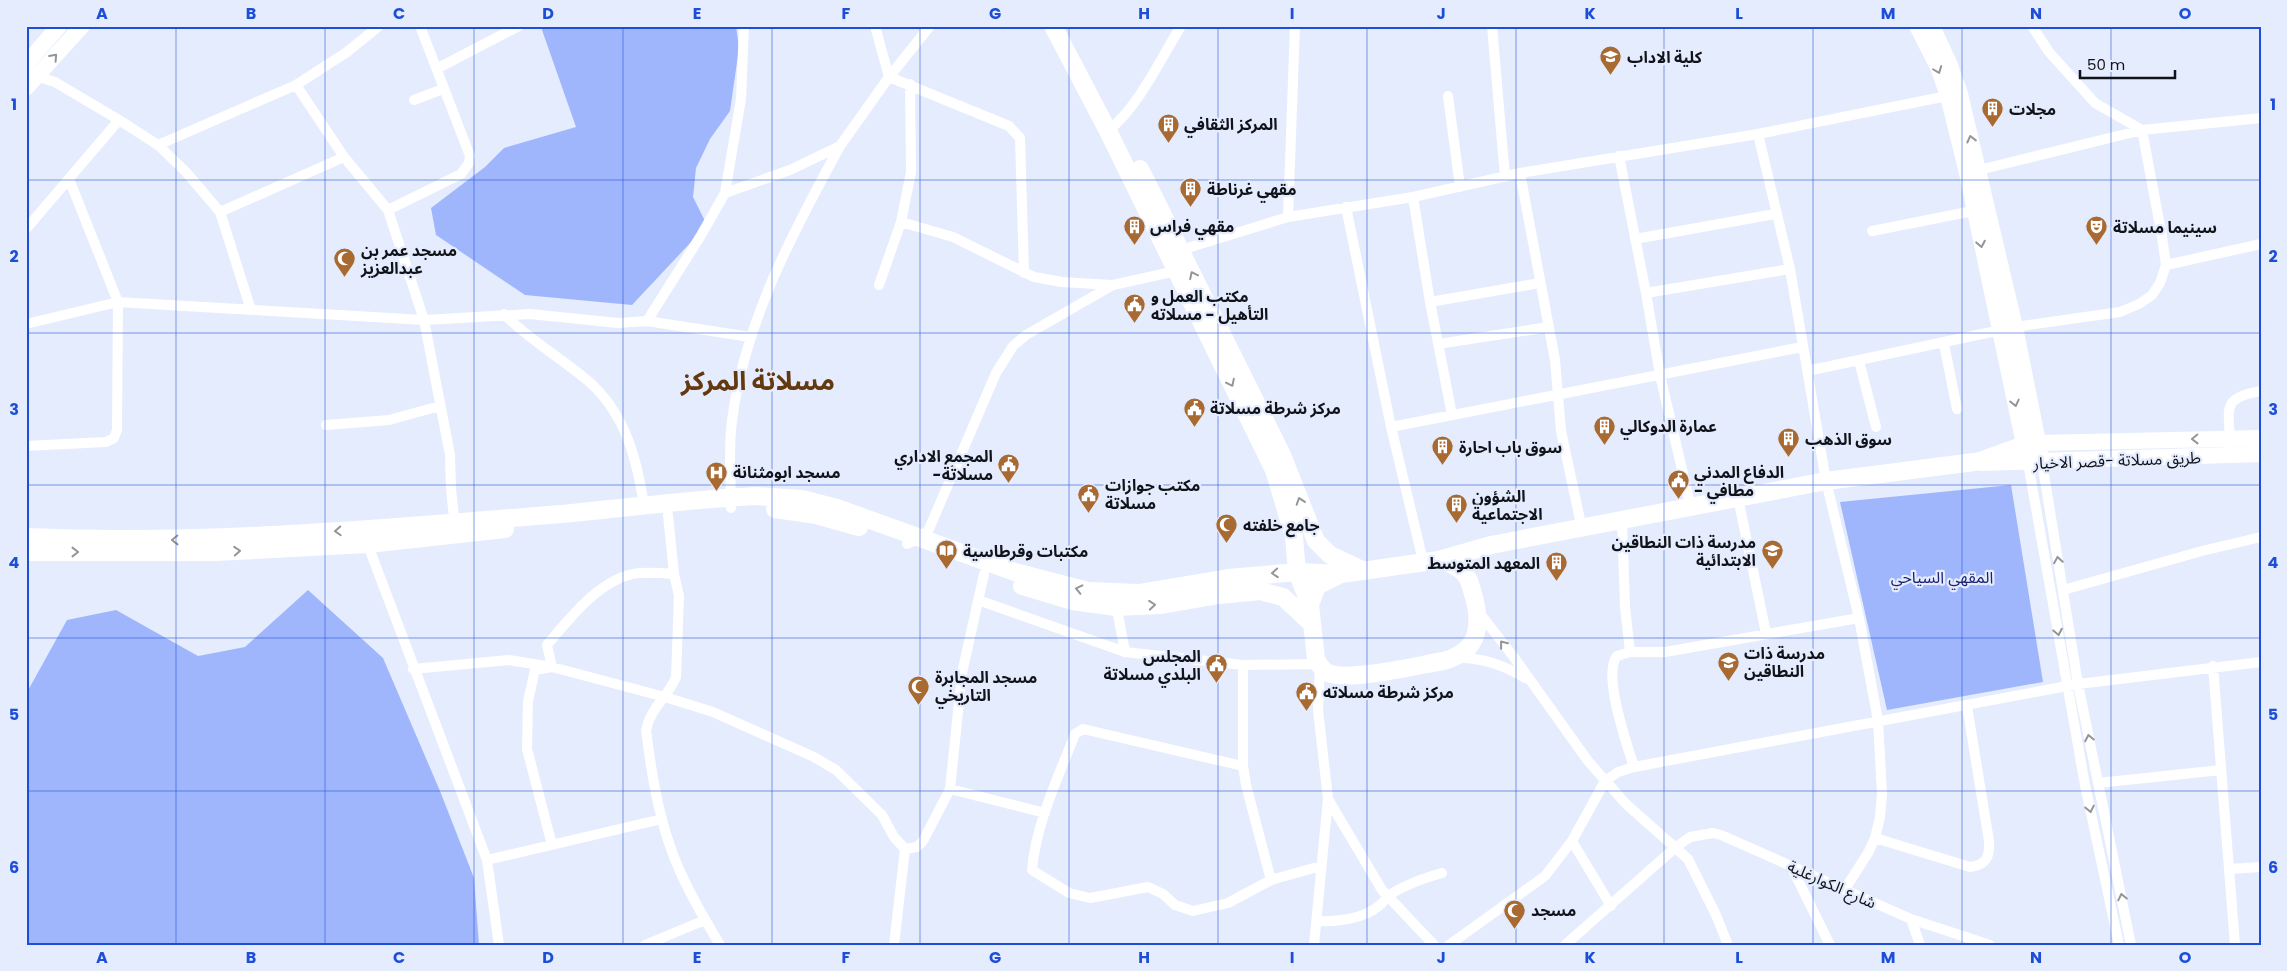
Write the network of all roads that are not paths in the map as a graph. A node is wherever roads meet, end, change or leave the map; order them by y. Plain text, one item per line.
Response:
1 (59, 26) edge
2 (82, 26) edge
3 (379, 26) edge
4 (420, 26) edge
5 (518, 26) edge
6 (744, 26) edge
7 (875, 26) edge
8 (930, 26) edge
9 (1053, 26) edge
10 (1067, 26) edge
11 (1181, 26) edge
12 (1295, 26) edge
13 (1492, 26) edge
14 (1917, 26) edge
15 (1932, 26) edge
16 (2032, 26) edge
17 (26, 64) edge
18 (438, 68) junction
19 (889, 76) junction
20 (30, 80) edge
21 (910, 84) junction
22 (296, 85) junction
23 (444, 89) junction
24 (1954, 95) junction
25 (1448, 96) dead end
26 (414, 100) dead end
27 (2261, 118) edge
28 (119, 120) junction
29 (1112, 128) junction
30 (2142, 130) junction
31 (1758, 134) junction
32 (158, 146) junction
33 (840, 146) junction
34 (1619, 156) junction
35 (344, 157) junction
36 (1979, 170) junction
37 (1520, 173) junction
38 (1505, 176) junction
39 (70, 179) junction
40 (1460, 187) junction
41 (725, 193) junction
42 (1413, 197) junction
43 (1346, 207) junction
44 (1981, 209) junction
45 (388, 210) junction
46 (220, 212) junction
47 (1775, 214) junction
48 (1288, 217) junction
49 (901, 222) junction
50 (26, 229) edge
51 (1872, 231) dead end
52 (1635, 239) junction
53 (2261, 244) edge
54 (1181, 250) junction
55 (2166, 266) junction
56 (1790, 269) junction
57 (1176, 271) junction
58 (1024, 273) junction
59 (1540, 283) junction
60 (879, 285) dead end
61 (1114, 285) junction
62 (1646, 293) junction
63 (118, 302) junction
64 (1430, 302) junction
65 (251, 310) junction
66 (504, 314) junction
67 (424, 320) junction
68 (647, 321) junction
69 (26, 324) edge
70 (1549, 327) junction
71 (2014, 327) junction
72 (1998, 331) junction
73 (750, 337) junction
74 (1438, 344) junction
75 (1944, 344) junction
76 (1802, 347) junction
77 (1222, 352) junction
78 (1859, 360) junction
79 (1807, 370) junction
80 (1660, 375) junction
81 (2261, 391) edge
82 (1559, 396) junction
83 (440, 406) junction
84 (1957, 409) dead end
85 (1452, 415) junction
86 (326, 425) dead end
87 (1391, 427) junction
88 (1876, 427) dead end
89 (2230, 438) junction
90 (2261, 438) edge
91 (2031, 444) junction
92 (26, 446) edge
93 (2261, 454) edge
94 (2230, 456) junction
95 (1974, 462) junction
96 (2035, 462) junction
97 (1826, 481) junction
98 (1738, 498) junction
99 (731, 503) junction
100 (644, 506) junction
101 (1691, 508) junction
102 (668, 514) junction
103 (1622, 520) junction
104 (455, 528) junction
105 (1582, 529) junction
106 (26, 537) edge
107 (365, 537) junction
108 (2261, 537) edge
109 (914, 541) junction
110 (1491, 545) junction
111 (26, 552) edge
112 (1431, 561) junction
113 (1364, 571) junction
114 (1297, 572) junction
115 (674, 574) junction
116 (984, 574) junction
117 (1341, 574) junction
118 (1468, 578) junction
119 (2063, 590) junction
120 (978, 600) junction
121 (1115, 600) junction
122 (1310, 605) junction
123 (1477, 610) junction
124 (1859, 618) junction
125 (1311, 623) junction
126 (1766, 633) junction
127 (1125, 652) junction
128 (1630, 652) junction
129 (1453, 658) junction
130 (2261, 662) edge
131 (1242, 665) junction
132 (1319, 665) junction
133 (2213, 666) junction
134 (552, 667) junction
135 (413, 669) junction
136 (1528, 680) junction
137 (2073, 685) junction
138 (665, 696) junction
139 (1967, 706) junction
140 (1878, 721) junction
141 (1244, 766) junction
142 (1634, 767) junction
143 (2221, 770) junction
144 (1605, 781) junction
145 (2098, 783) junction
146 (950, 789) junction
147 (1328, 799) junction
148 (1044, 813) junction
149 (662, 819) junction
150 (1875, 838) junction
151 (1572, 841) junction
152 (552, 845) junction
153 (1676, 847) junction
154 (905, 849) junction
155 (487, 860) junction
156 (1321, 866) junction
157 (1791, 866) junction
158 (2261, 867) edge
159 (2230, 869) junction
160 (1442, 873) dead end
161 (1271, 880) junction
162 (1845, 889) junction
163 (1388, 897) junction
164 (1611, 906) junction
165 (1911, 919) junction
166 (705, 920) junction
167 (1317, 921) junction
168 (498, 945) edge
169 (645, 945) edge
170 (720, 945) edge
171 (894, 945) edge
172 (1314, 945) edge
173 (1434, 945) edge
174 (1449, 945) edge
175 (1565, 945) edge
176 (1728, 945) edge
177 (1830, 945) edge
178 (1920, 945) edge
179 (1990, 945) edge
180 (2119, 945) edge
181 (2131, 945) edge
182 (2235, 945) edge

1 - 17 main road
20 -> 2 main road
3 - 22 street
4 - 18 street
5 - 18 street
6 - 41 street
7 - 19 street
8 - 19 street
9 - 29 highway
10 - 29 highway
11 - 29 street
12 - 48 street
13 - 38 street
14 -> 24 main road
15 - 24 main road
16 - 30 street
18 - 23 street
19 - 21 street
19 - 33 street
20 - 28 street
21 - 49 street
21 - 58 street
22 - 32 street
22 - 35 street
23 - 26 street
23 - 45 street
24 - 31 street
36 -> 24 main road
24 - 44 main road
25 - 40 street
27 - 30 street
28 - 32 street
28 - 39 street
29 - 54 highway
29 - 57 highway
30 - 36 street
30 - 55 street
31 - 34 street
31 - 47 street
32 - 46 street
33 - 41 street
33 - 73 street
34 - 37 street
34 - 52 street
35 - 45 street
35 - 46 street
36 - 44 main road
37 - 38 street
37 - 59 street
38 - 40 street
39 - 50 street
39 - 63 street
40 - 42 street
41 - 68 street
42 - 43 street
42 - 64 street
43 - 48 street
43 - 87 street
44 - 51 street
44 - 71 main road
44 -> 72 main road
45 - 67 street
46 - 65 street
47 - 52 street
47 - 56 street
48 - 54 street
49 - 58 street
49 - 60 street
52 - 62 street
53 - 55 street
77 -> 54 highway
55 - 71 street
56 - 62 street
56 - 76 street
57 - 61 street
57 - 77 highway
58 - 61 street
59 - 64 street
59 - 70 street
61 - 109 street
62 - 80 street
63 - 65 street
63 - 69 street
63 - 92 street
64 - 74 street
65 - 67 street
66 - 67 street
66 - 68 street
66 - 100 street
67 - 83 street
68 - 73 street
70 - 74 street
70 - 82 street
71 - 72 street
71 - 91 main road
72 - 75 street
72 -> 91 main road
73 - 99 street
74 - 85 street
75 - 78 street
75 - 84 street
76 - 79 street
76 - 80 street
113 -> 77 highway
77 -> 114 highway
78 - 79 street
78 - 88 street
79 - 97 street
80 - 82 street
80 - 101 street
81 - 89 street
82 - 85 street
82 - 105 street
83 - 86 street
83 - 104 street
85 - 87 street
87 - 112 street
89 - 90 main road
89 -> 91 main road
89 - 94 street
91 - 95 main road
91 - 96 main road
93 - 94 main road, طريق مسلاتة -قصر الاخيار
94 - 96 main road, طريق مسلاتة -قصر الاخيار
95 - 96 main road, طريق مسلاتة -قصر الاخيار
95 - 97 highway
119 -> 96 street
96 -> 137 street
97 - 98 highway
97 - 124 street
98 - 101 highway
98 - 126 street
99 - 100 highway
99 - 102 highway
99 - 109 highway
100 - 104 highway
101 - 103 highway
102 - 104 highway
102 - 115 street
103 - 105 highway
103 - 128 street
104 - 107 highway
105 - 110 highway
107 -> 106 highway
111 -> 107 highway
107 - 135 street
108 - 119 street
109 - 116 highway
121 -> 109 highway
110 - 112 highway
110 - 118 highway
112 - 113 highway
112 - 118 highway
113 - 117 highway
114 - 117 highway
114 -> 121 highway
114 - 122 highway
115 - 134 street
115 - 138 street
116 - 120 street
116 - 121 highway
117 - 122 highway
118 - 123 highway
119 - 137 street
120 - 127 street
120 - 146 street
121 -> 125 highway
121 - 127 street
122 - 125 highway
123 - 129 highway
136 -> 123 street
124 - 126 street
124 - 140 street
125 - 132 highway
126 - 128 street
127 - 131 street
128 - 142 street
129 - 132 highway
129 - 136 street
130 - 133 street
131 - 132 street
131 - 141 street
132 - 147 street
133 - 137 street
133 - 143 street
134 - 135 street
134 - 138 street
134 - 152 street
135 - 155 street
136 - 144 street
137 - 139 street
145 -> 137 street
137 -> 180 street
138 - 149 street
138 - 154 street
139 - 140 street
139 - 150 street
140 - 142 street
140 - 150 street
141 - 148 street
141 - 161 street
142 - 144 street
143 - 145 street
143 - 159 street
144 - 151 street
144 - 153 street
181 -> 145 street
146 - 148 street
146 - 154 street
147 - 156 street
147 - 163 street
148 - 161 street
149 - 152 street
149 - 166 street
150 - 162 street
151 - 164 street
151 - 174 street
152 - 155 street
153 - 157 street, شارع الكوارغلية
153 - 164 street, شارع الكوارغلية
153 - 176 street
154 - 171 street
155 - 168 street
156 - 161 street
156 - 167 street
157 - 162 street, شارع الكوارغلية
157 - 177 street
158 - 159 street
159 - 182 street
160 - 163 street
162 - 165 street, شارع الكوارغلية
163 - 167 street
163 - 173 street
164 - 175 street, شارع الكوارغلية
165 - 178 street
165 - 179 street, شارع الكوارغلية
166 - 169 street
166 - 170 street
167 - 172 street

